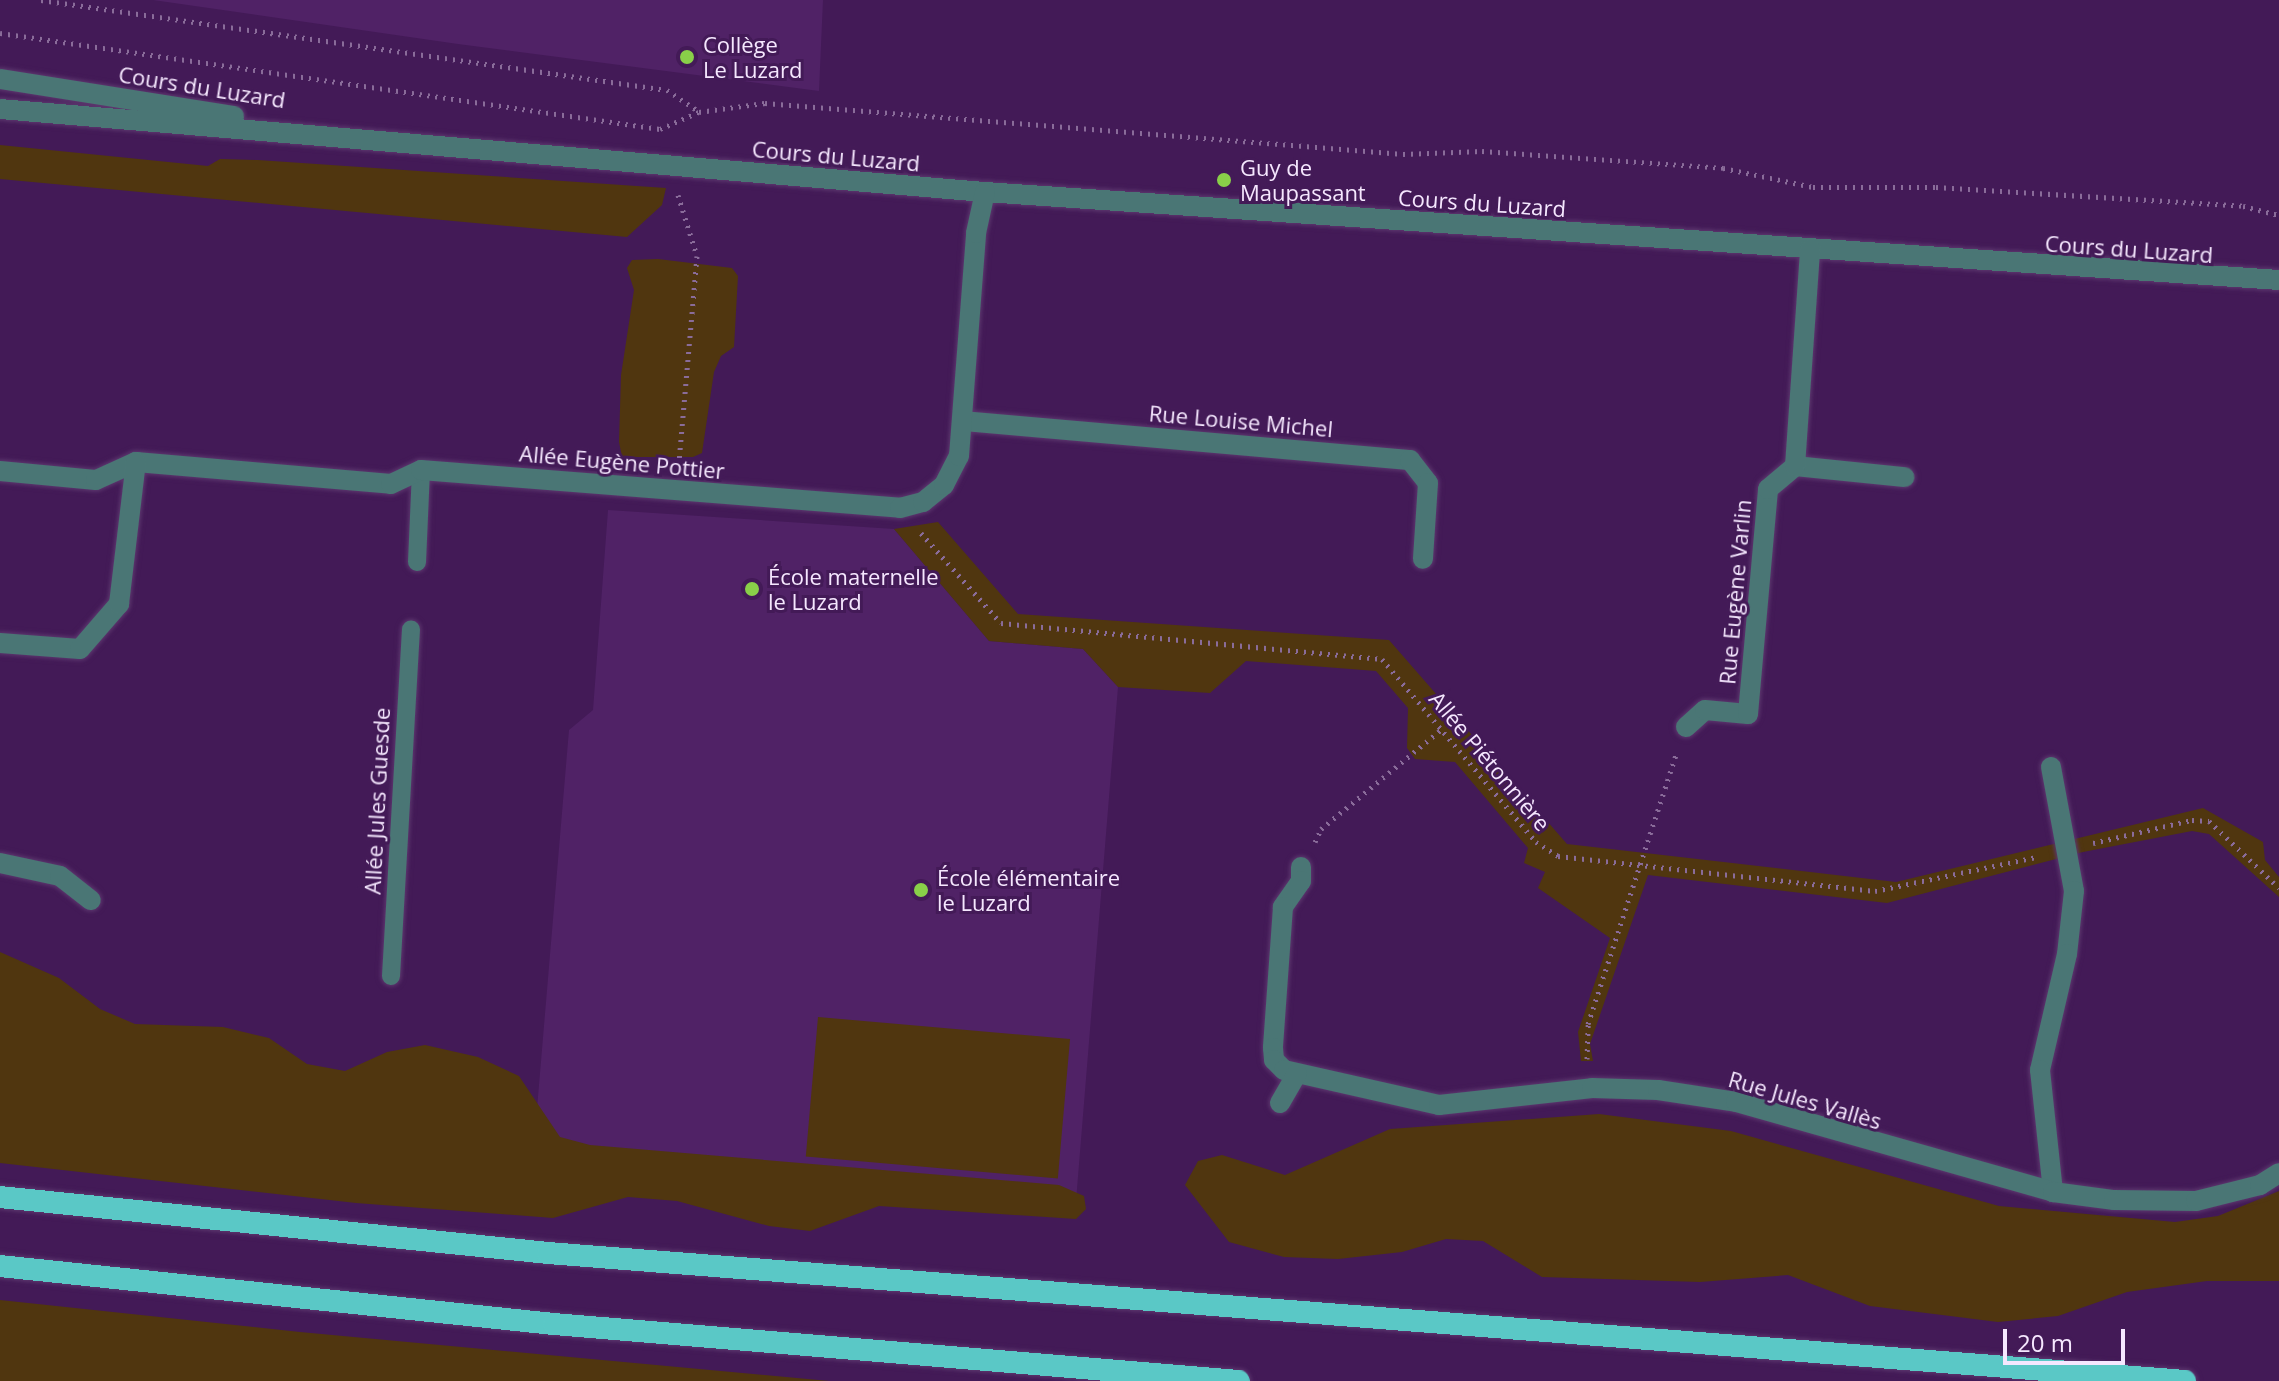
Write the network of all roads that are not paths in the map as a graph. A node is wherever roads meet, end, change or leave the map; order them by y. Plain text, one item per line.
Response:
1 (0, 79) edge
2 (0, 109) edge
3 (396, 141) junction
4 (985, 192) junction
5 (1810, 250) junction
6 (2279, 280) edge
7 (963, 421) junction
8 (136, 462) junction
9 (1795, 466) junction
10 (421, 470) junction
11 (0, 471) edge
12 (1904, 477) dead end
13 (1423, 559) dead end
14 (417, 562) dead end
15 (411, 630) dead end
16 (0, 643) edge
17 (1686, 727) road end
18 (2051, 767) dead end
19 (0, 863) edge
20 (1301, 867) road end
21 (91, 900) dead end
22 (391, 976) dead end
23 (1297, 1073) junction
24 (1280, 1103) dead end
25 (2279, 1173) edge
26 (2053, 1192) junction
27 (0, 1197) edge
28 (0, 1266) edge
29 (1239, 1381) edge
30 (2185, 1381) edge

1 - 3 street, Cours du Luzard
2 - 3 street, Cours du Luzard
3 - 4 street, Cours du Luzard
4 - 5 street, Cours du Luzard
4 - 7 street, Allée Eugène Pottier
5 - 6 street, Cours du Luzard
5 - 9 street
7 - 10 street, Allée Eugène Pottier
7 - 13 street, Rue Louise Michel
8 - 10 street, Allée Eugène Pottier
8 - 11 street, Allée Eugène Pottier
8 - 16 street
9 - 12 street
9 - 17 street, Rue Eugène Varlin
10 - 14 lane
15 - 22 lane, Allée Jules Guesde
18 - 26 street
19 - 21 street
20 - 23 street
23 - 24 street
23 - 26 street, Rue Jules Vallès
25 - 26 street, Rue Jules Vallès
27 - 30 highway
28 - 29 highway

